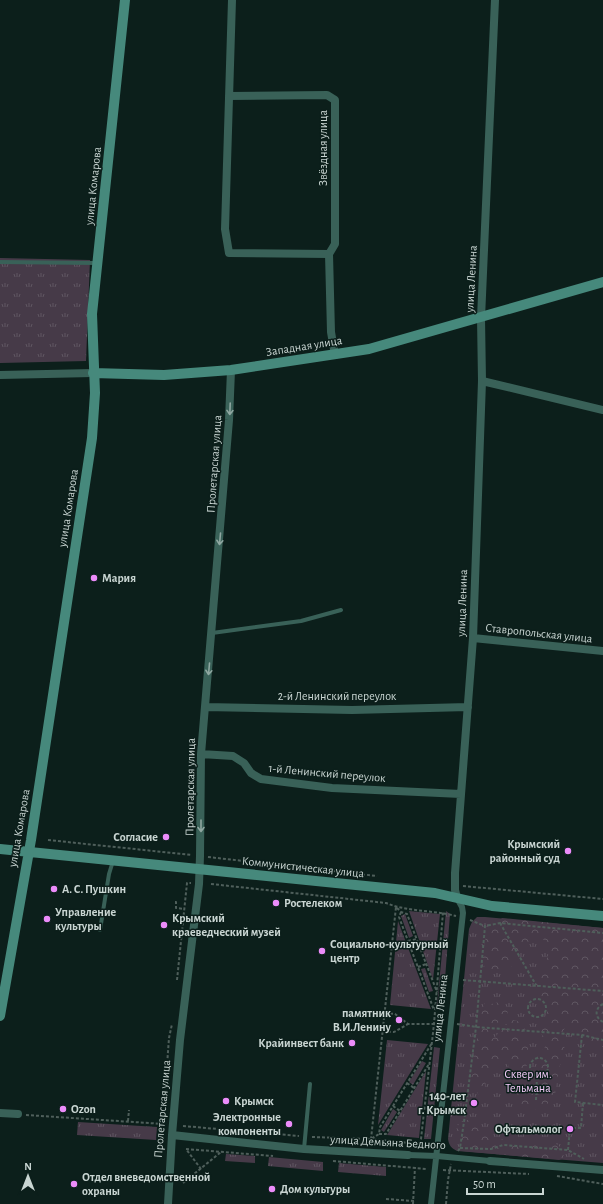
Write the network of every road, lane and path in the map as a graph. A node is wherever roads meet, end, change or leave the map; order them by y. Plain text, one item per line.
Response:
1 (125, 0) edge
2 (232, 0) edge
3 (496, 0) edge
4 (229, 96) junction
5 (329, 254) junction
6 (0, 262) edge
7 (98, 263) junction
8 (603, 282) edge
9 (481, 318) junction
10 (335, 355) junction
11 (231, 370) junction
12 (93, 373) junction
13 (0, 375) edge
14 (482, 381) junction
15 (603, 410) edge
16 (340, 610) dead end
17 (212, 633) junction
18 (473, 638) junction
19 (603, 651) edge
20 (205, 707) junction
21 (468, 707) junction
22 (201, 754) junction
23 (461, 794) junction
24 (48, 840) dead end
25 (0, 850) edge
26 (29, 853) junction
27 (200, 856) junction
28 (114, 861) junction
29 (200, 870) junction
30 (383, 877) dead end
31 (211, 884) dead end
32 (454, 885) junction
33 (457, 898) junction
34 (603, 899) edge
35 (175, 902) dead end
36 (396, 907) junction
37 (185, 909) dead end
38 (401, 912) junction
39 (603, 916) edge
40 (500, 924) junction
41 (100, 930) dead end
42 (603, 933) edge
43 (417, 939) junction
44 (408, 941) junction
45 (426, 964) junction
46 (418, 967) junction
47 (455, 979) junction
48 (480, 981) junction
49 (536, 985) junction
50 (603, 991) edge
51 (437, 992) junction
52 (542, 1000) joint
53 (603, 1004) edge
54 (435, 1012) junction
55 (385, 1013) junction
56 (0, 1016) edge
57 (603, 1022) edge
58 (451, 1023) junction
59 (408, 1024) junction
60 (434, 1024) junction
61 (476, 1027) junction
62 (383, 1031) junction
63 (582, 1035) junction
64 (603, 1040) edge
65 (432, 1043) junction
66 (429, 1064) junction
67 (537, 1077) junction
68 (407, 1083) junction
69 (310, 1084) dead end
70 (414, 1088) junction
71 (536, 1100) dead end
72 (583, 1103) junction
73 (603, 1105) edge
74 (393, 1106) junction
75 (129, 1110) dead end
76 (400, 1110) junction
77 (0, 1113) edge
78 (18, 1114) joint
79 (128, 1121) junction
80 (164, 1124) dead end
81 (183, 1126) dead end
82 (379, 1134) junction
83 (172, 1135) junction
84 (305, 1136) junction
85 (371, 1140) junction
86 (438, 1143) junction
87 (419, 1144) junction
88 (460, 1148) junction
89 (304, 1149) junction
90 (568, 1150) junction
91 (222, 1152) junction
92 (412, 1155) junction
93 (276, 1156) dead end
94 (437, 1156) junction
95 (453, 1158) junction
96 (590, 1159) dead end
97 (330, 1160) dead end
98 (490, 1160) joint
99 (415, 1167) junction
100 (201, 1169) junction
101 (449, 1170) junction
102 (603, 1170) edge
103 (533, 1174) dead end
104 (552, 1176) dead end
105 (183, 1183) dead end
106 (603, 1184) edge
107 (386, 1199) dead end
108 (413, 1202) edge
109 (168, 1204) edge
110 (431, 1204) edge
111 (446, 1204) edge

1 - 7 main road, улица Комарова
2 - 4 street
3 - 9 street, улица Ленина
4 - 5 street
4 - 5 street, Звёздная улица
5 - 10 street, Звёздная улица
6 - 7 lane
7 - 12 main road, улица Комарова
8 - 9 main road, Западная улица
9 - 10 main road, Западная улица
9 - 14 street, улица Ленина
10 - 11 main road, Западная улица
11 - 12 main road, Западная улица
11 -> 17 street, Пролетарская улица
12 - 13 street, Западная улица
12 - 26 main road, улица Комарова
14 - 15 street
14 - 18 street, улица Ленина
16 - 17 lane
17 -> 20 street, Пролетарская улица
18 - 19 street, Ставропольская улица
18 - 21 street, улица Ленина
20 - 21 street, 2-й Ленинский переулок
20 - 22 street, Пролетарская улица
21 - 23 street, улица Ленина
22 - 23 street, 1-й Ленинский переулок
22 -> 27 street, Пролетарская улица
23 - 32 street, улица Ленина
24 - 27 path
25 - 26 main road, Коммунистическая улица
26 - 28 main road, Коммунистическая улица
26 - 56 main road, улица Комарова
27 - 29 street, Пролетарская улица
27 - 30 path
28 - 29 main road, Коммунистическая улица
28 - 41 lane
29 - 33 main road, Коммунистическая улица
29 - 83 street, Пролетарская улица
31 - 36 path
32 - 33 street, улица Ленина
32 - 34 path
33 - 39 main road, Коммунистическая улица
33 - 47 street, улица Ленина
35 - 37 path
36 - 38 path
36 - 51 path
36 - 55 path
38 - 43 path
38 - 44 path
40 - 42 path
40 - 48 path
40 - 49 path
43 - 44 path
43 - 45 path
44 - 46 path
45 - 46 path
45 - 51 path
46 - 54 path
47 - 48 path
47 - 58 street, улица Ленина
48 - 49 path
48 - 61 path
49 - 50 path
51 - 54 path
52 - 52 path
53 - 57 path
54 - 60 path
55 - 59 path
55 - 62 path
58 - 60 path
58 - 61 path
58 - 86 street, улица Ленина
59 - 60 path
59 - 62 path
60 - 65 path
61 - 63 path
61 - 88 path
62 - 85 path
63 - 64 path
63 - 72 path
65 - 66 path
65 - 68 path
66 - 70 path
66 - 87 path
67 - 67 path
67 - 71 path
68 - 70 path
68 - 74 path
69 - 84 lane
70 - 76 path
72 - 73 path
72 - 90 path
74 - 76 path
74 - 82 path
75 - 79 path
76 - 82 path
77 - 78 street
78 - 79 path
79 - 80 path
81 - 84 path
82 - 85 path
83 - 89 street, улица Демьяна Бедного
83 - 109 street, Пролетарская улица
84 - 85 path
84 - 89 lane
85 - 87 path
86 - 87 path
86 - 94 street, улица Ленина
87 - 92 path
88 - 90 path
88 - 95 path
89 - 92 street, улица Демьяна Бедного
90 - 96 path
91 - 93 path
91 - 100 path
91 - 100 path
92 - 94 street, улица Демьяна Бедного
92 - 99 path
94 - 95 street, улица Демьяна Бедного
94 - 110 street, улица Ленина
95 - 98 street, улица Демьяна Бедного
95 - 101 path
97 - 99 path
98 - 102 street, улица Демьяна Бедного
99 - 108 path
100 - 105 path
101 - 103 path
101 - 111 path
104 - 106 path
107 - 108 path

